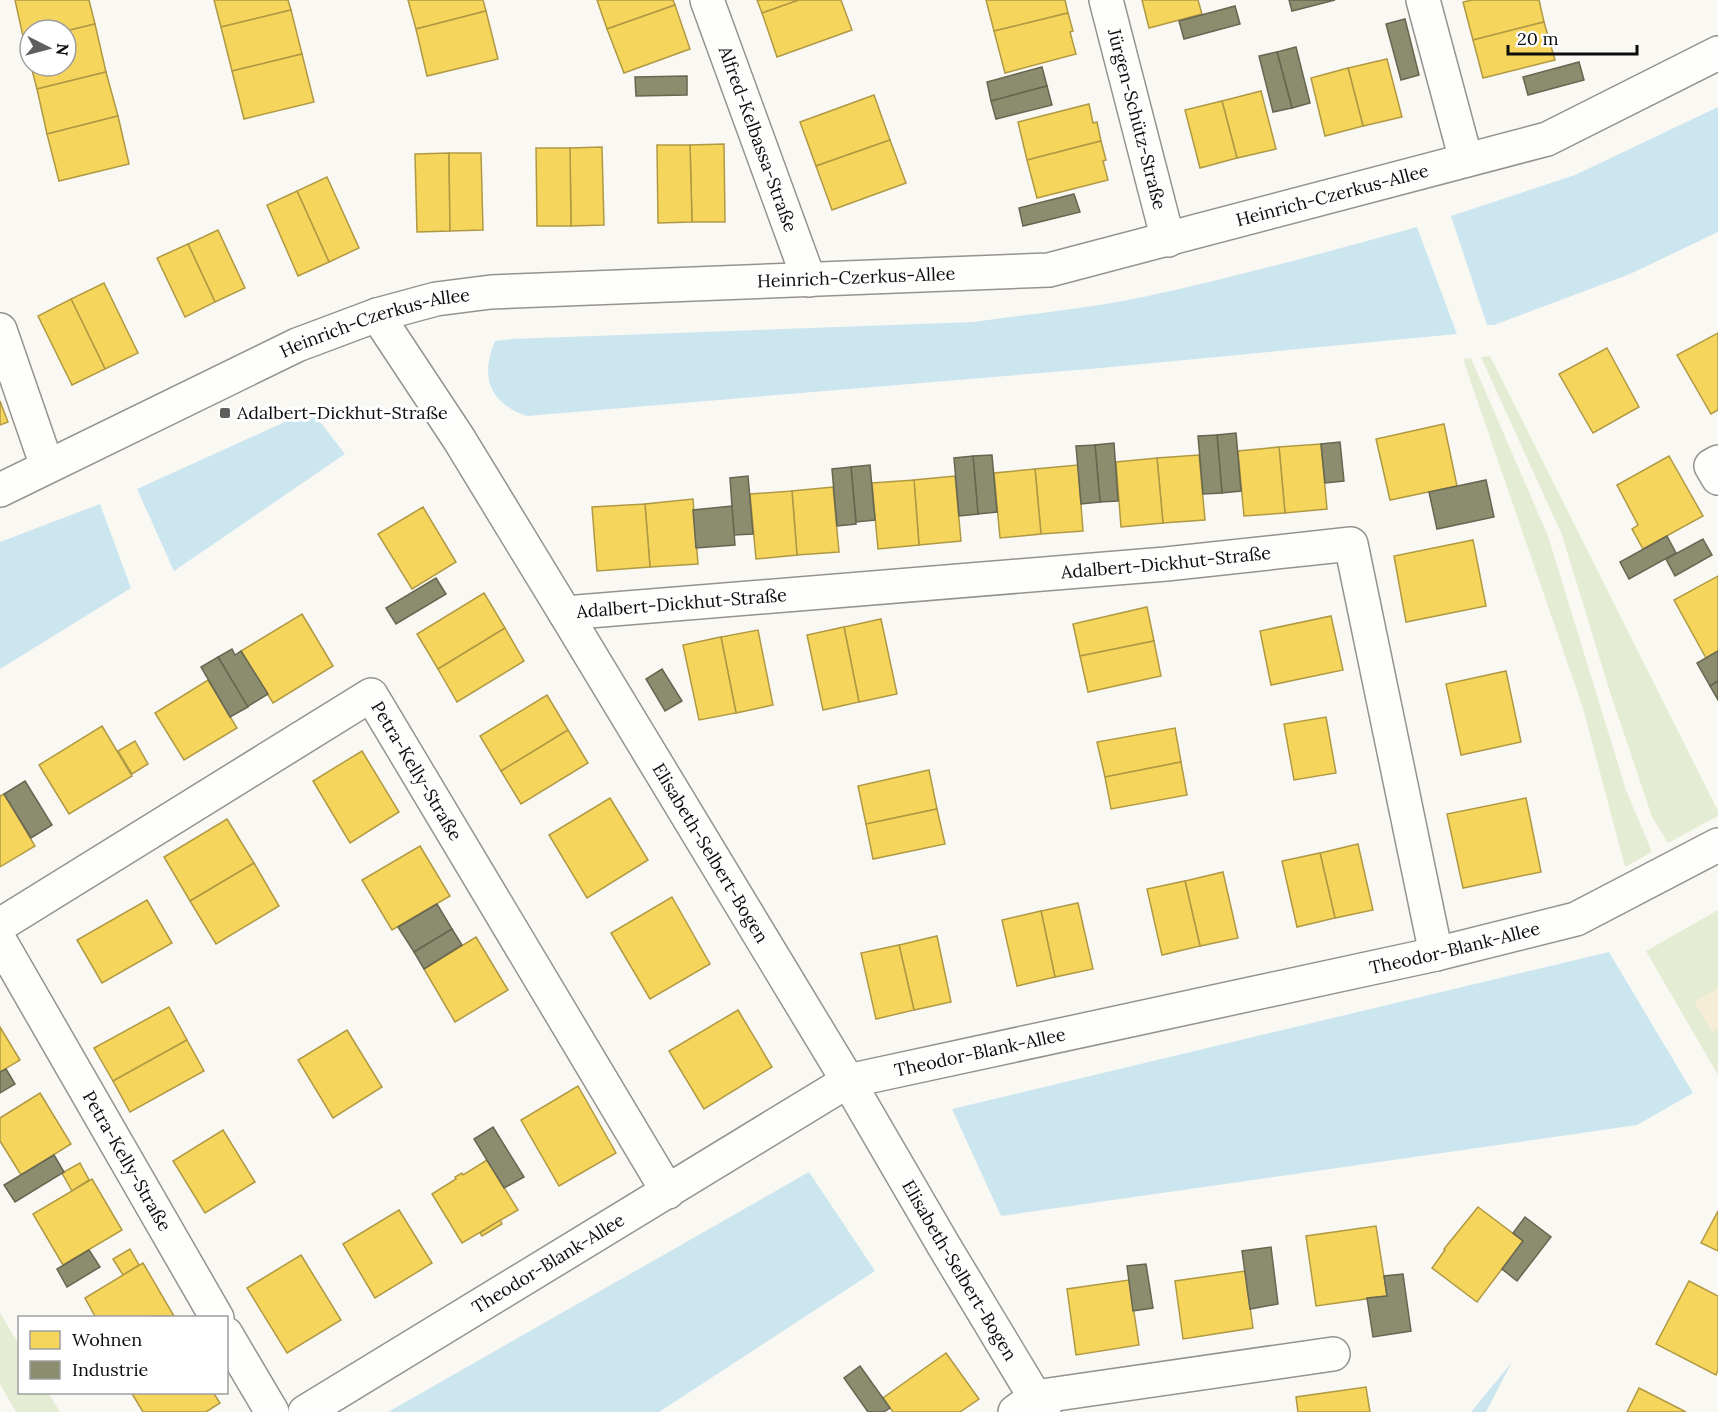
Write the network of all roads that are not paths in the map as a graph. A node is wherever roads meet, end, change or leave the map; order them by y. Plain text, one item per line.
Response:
1 (707, 0) edge
2 (1106, 0) edge
3 (1423, 0) edge
4 (1718, 53) edge
5 (1466, 160) junction
6 (1167, 240) junction
7 (809, 280) junction
8 (377, 315) junction
9 (0, 330) edge
10 (1718, 462) edge
11 (47, 466) junction
12 (1718, 478) edge
13 (0, 490) edge
14 (565, 613) junction
15 (1718, 845) edge
16 (0, 925) edge
17 (0, 941) edge
18 (1436, 954) junction
19 (848, 1081) junction
20 (668, 1192) junction
21 (216, 1316) edge
22 (228, 1337) edge
23 (1333, 1354) dead end
24 (1031, 1407) edge
25 (272, 1412) edge
26 (305, 1412) edge

1 - 7 street, Alfred-Kelbassa-Straße
2 - 6 street, Jürgen-Schütz-Straße
3 - 5 street
4 - 5 street, Heinrich-Czerkus-Allee
5 - 6 street, Heinrich-Czerkus-Allee
6 - 7 street, Heinrich-Czerkus-Allee
7 - 8 street, Heinrich-Czerkus-Allee
8 - 11 street, Heinrich-Czerkus-Allee
8 - 14 street, Elisabeth-Selbert-Bogen
9 - 11 street
10 - 12 street
11 - 13 street, Heinrich-Czerkus-Allee
14 - 18 street, Adalbert-Dickhut-Straße
14 - 19 street, Elisabeth-Selbert-Bogen
15 - 18 street, Theodor-Blank-Allee
16 - 20 street, Petra-Kelly-Straße
17 - 21 street, Petra-Kelly-Straße
18 - 19 street, Theodor-Blank-Allee
19 - 20 street, Theodor-Blank-Allee
19 - 24 street, Elisabeth-Selbert-Bogen
20 - 26 street, Theodor-Blank-Allee
22 - 25 street
23 - 24 street, Elisabeth-Selbert-Bogen

